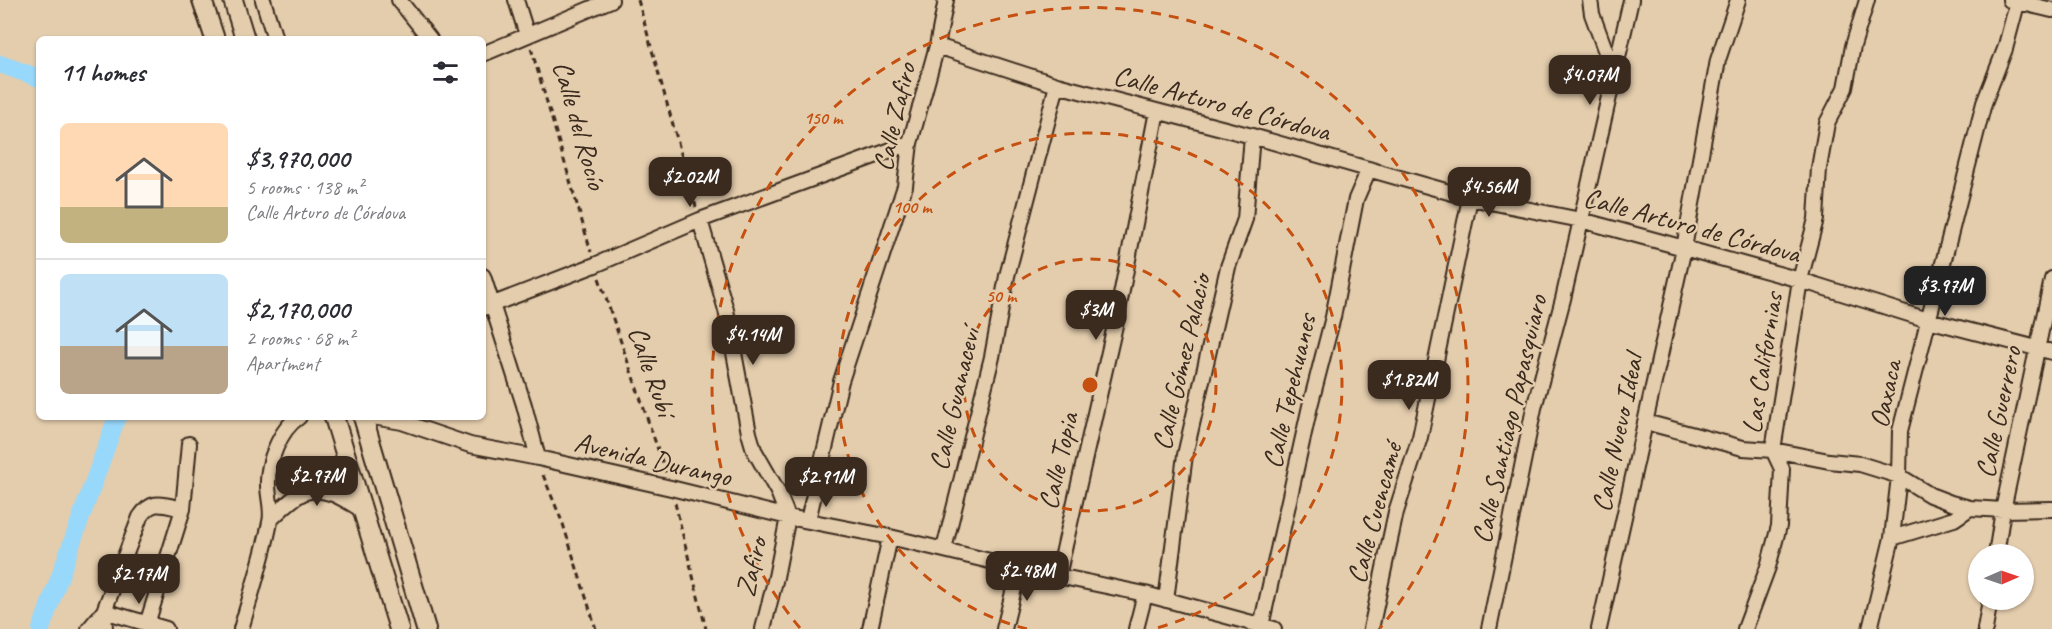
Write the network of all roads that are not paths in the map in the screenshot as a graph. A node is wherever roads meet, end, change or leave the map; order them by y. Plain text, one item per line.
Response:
1 (202, 0) edge
2 (233, 0) edge
3 (263, 0) edge
4 (399, 0) edge
5 (516, 0) edge
6 (611, 0) edge
7 (946, 0) edge
8 (1590, 0) edge
9 (1631, 0) edge
10 (1738, 0) edge
11 (1867, 0) edge
12 (2015, 1) edge
13 (2052, 10) edge
14 (527, 35) junction
15 (214, 36) edge
16 (244, 36) edge
17 (274, 36) edge
18 (428, 36) edge
19 (937, 46) junction
20 (486, 53) edge
21 (1614, 75) junction
22 (1057, 86) junction
23 (1157, 111) junction
24 (1252, 136) junction
25 (910, 143) junction
26 (1369, 169) junction
27 (1470, 198) junction
28 (700, 220) junction
29 (1581, 220) junction
30 (1684, 248) junction
31 (2052, 279) edge
32 (1800, 280) junction
33 (488, 306) edge
34 (1928, 320) junction
35 (2045, 351) edge
36 (295, 420) edge
37 (335, 420) edge
38 (364, 420) edge
39 (401, 420) edge
40 (1646, 422) junction
41 (189, 444) dead end
42 (1773, 450) junction
43 (538, 459) junction
44 (1899, 476) junction
45 (1970, 508) junction
46 (183, 509) junction
47 (2052, 509) edge
48 (2003, 510) junction
49 (364, 511) junction
50 (788, 517) junction
51 (271, 519) junction
52 (808, 520) junction
53 (890, 537) junction
54 (1892, 538) junction
55 (1998, 544) edge
56 (944, 549) junction
57 (1019, 568) junction
58 (1058, 576) junction
59 (1145, 594) junction
60 (1166, 600) junction
61 (1988, 610) edge
62 (104, 611) junction
63 (147, 624) junction
64 (1268, 628) edge
65 (89, 629) edge
66 (105, 629) edge
67 (166, 629) edge
68 (241, 629) edge
69 (399, 629) edge
70 (426, 629) edge
71 (763, 629) edge
72 (870, 629) edge
73 (1004, 629) edge
74 (1136, 629) edge
75 (1371, 629) edge
76 (1488, 629) edge
77 (1599, 629) edge
78 (1745, 629) edge
79 (1870, 629) edge
80 (1985, 629) edge

1 - 15 main road
2 - 16 main road
3 - 17 street
4 - 18 street
5 - 14 street, Calle del Rocío
6 - 14 street
7 - 19 street, Calle Zafiro
8 - 21 street
9 - 21 street, Calle Santiago Papasquiaro
10 - 30 street, Calle Nuevo Ideal
11 - 32 street, Las Californias
12 - 13 street
12 - 34 street, Oaxaca
14 - 20 street
19 - 22 street, Calle Arturo de Córdova
19 - 25 street, Calle Zafiro
21 - 29 street, Calle Santiago Papasquiaro
22 - 23 street, Calle Arturo de Córdova
22 - 56 street, Calle Guanaceví
23 - 24 street, Calle Arturo de Córdova
23 - 58 street, Calle Topia
24 - 26 street, Calle Arturo de Córdova
24 - 60 street, Calle Gómez Palacio
25 - 28 street
25 - 52 street, Calle Zafiro
26 - 27 street, Calle Arturo de Córdova
26 - 64 street, Calle Tepehuanes
27 - 29 street, Calle Arturo de Córdova
27 - 75 street, Calle Cuencamé
28 - 33 street
28 - 50 street
29 - 30 street, Calle Arturo de Córdova
29 - 76 street, Calle Santiago Papasquiaro
30 - 32 street, Calle Arturo de Córdova
30 - 40 street, Calle Nuevo Ideal
31 - 35 street, Calle Guerrero
32 - 34 street, Calle Arturo de Córdova
32 - 42 street, Las Californias
33 - 43 street
34 - 35 street, Calle Arturo de Córdova
34 - 44 street, Oaxaca
35 - 48 street, Calle Guerrero
36 - 51 street
37 - 49 main road
38 - 70 main road
39 - 43 street, Avenida Durango
40 - 42 street
40 - 77 street, Calle Nuevo Ideal
41 - 46 street
42 - 44 street
42 - 78 street, Las Californias
43 - 50 street, Avenida Durango
44 - 45 street
44 - 54 street, Oaxaca
45 - 48 street
45 - 54 street
46 - 62 street
46 - 63 street
47 - 48 street
48 - 55 street, Calle Guerrero
49 - 51 street
49 - 69 main road
50 - 52 street, Avenida Durango
50 - 71 street, Zafiro
51 - 68 street
52 - 53 street, Avenida Durango
53 - 56 street, Avenida Durango
53 - 72 street
54 - 79 street, Oaxaca
56 - 57 street, Avenida Durango
57 - 58 street, Avenida Durango
57 - 73 street
58 - 59 street, Avenida Durango
59 - 60 street, Avenida Durango
59 - 74 street
60 - 64 street, Avenida Durango
61 - 80 street
62 - 63 street
62 - 65 street
62 - 66 street
63 - 67 street

